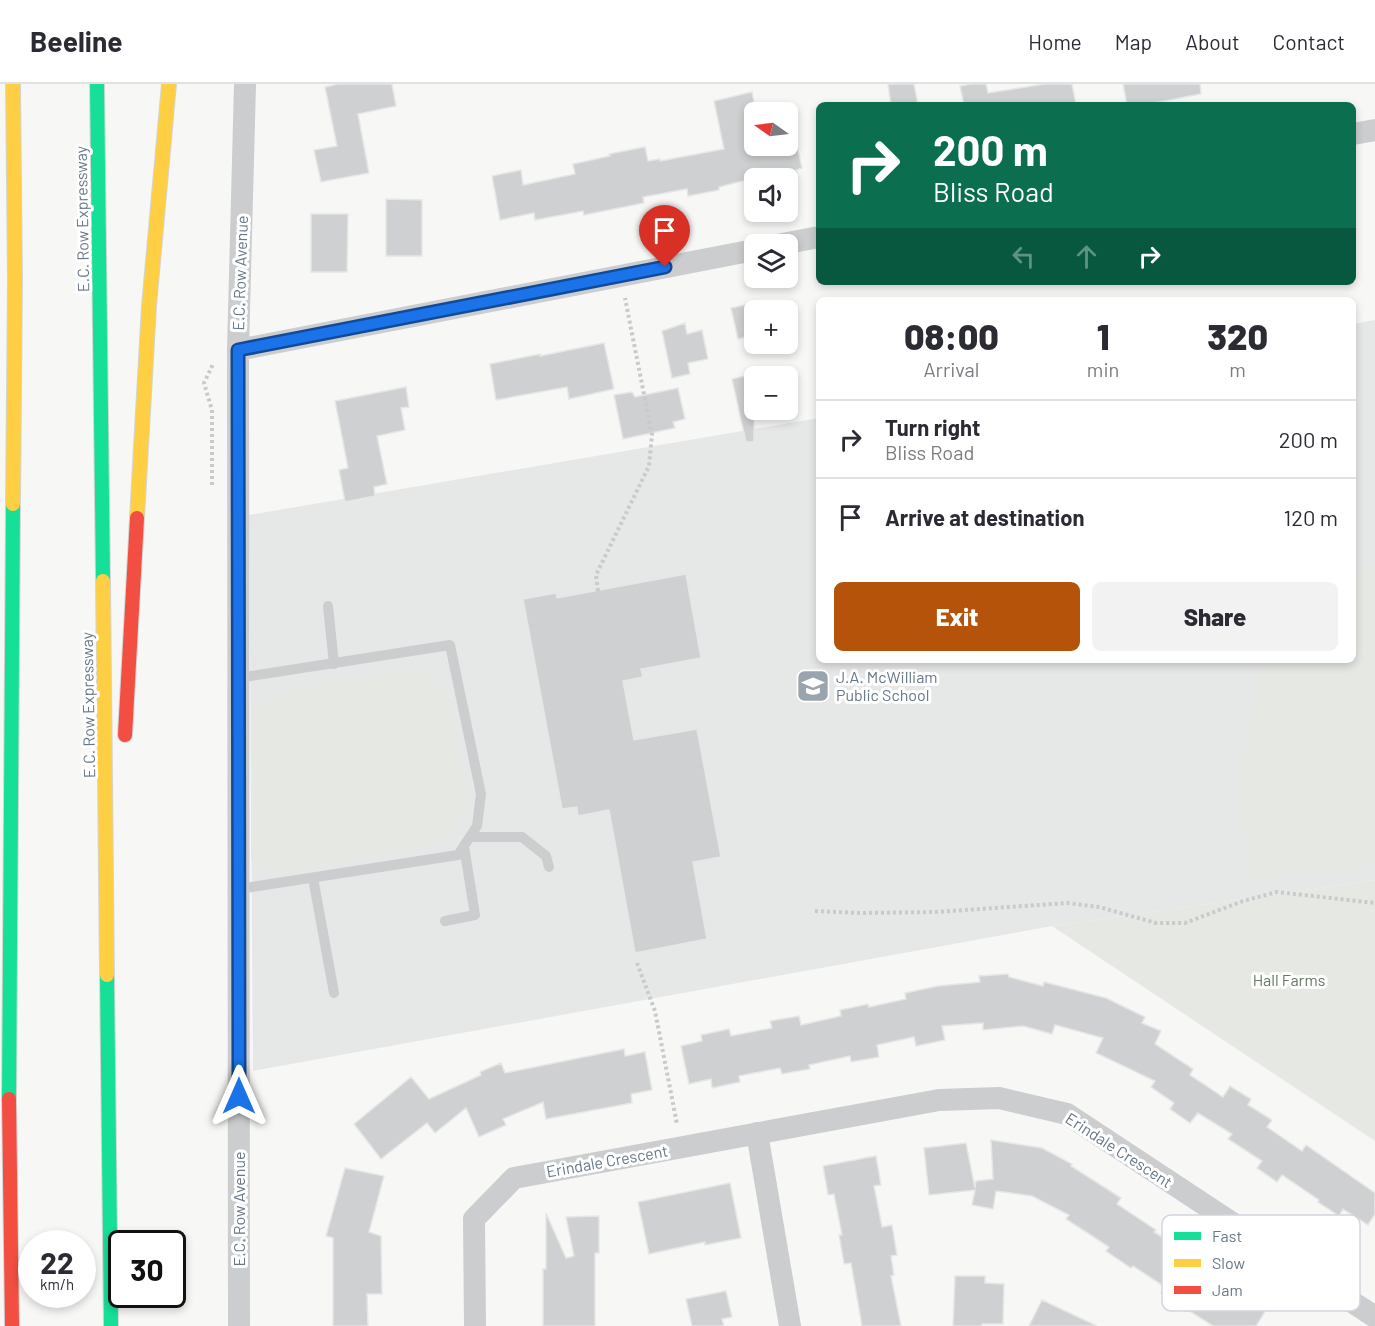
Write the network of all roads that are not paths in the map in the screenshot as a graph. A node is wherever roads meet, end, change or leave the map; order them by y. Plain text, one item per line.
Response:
1 (13, 84) edge
2 (97, 84) edge
3 (169, 84) edge
4 (245, 84) edge
5 (1375, 130) edge
6 (1356, 133) edge
7 (816, 238) edge
8 (798, 241) edge
9 (744, 252) edge
10 (238, 350) junction
11 (328, 606) dead end
12 (334, 664) junction
13 (238, 678) junction
14 (123, 749) dead end
15 (119, 794) dead end
16 (467, 841) junction
17 (549, 867) dead end
18 (313, 878) junction
19 (239, 889) junction
20 (108, 919) junction
21 (445, 921) dead end
22 (0, 976) edge
23 (334, 993) dead end
24 (8, 1054) junction
25 (757, 1133) junction
26 (1220, 1215) edge
27 (1360, 1307) edge
28 (1375, 1317) edge
29 (12, 1326) edge
30 (111, 1326) edge
31 (239, 1326) edge
32 (475, 1326) edge
33 (790, 1326) edge

1 - 24 highway
2 - 20 highway, E.C. Row Expressway
3 - 14 highway
4 - 10 street, E.C. Row Avenue
5 - 6 street
7 - 8 street
9 - 10 street
10 - 13 street, E.C. Row Avenue
11 - 12 lane
12 - 13 lane
12 - 16 lane
13 - 19 street, E.C. Row Avenue
15 - 20 highway
16 - 17 lane
16 - 18 lane
16 - 21 lane
18 - 19 lane
18 - 23 lane
19 - 31 street, E.C. Row Avenue
20 - 30 highway, E.C. Row Expressway
22 - 24 highway
24 - 29 highway
25 - 26 street, Erindale Crescent
25 - 32 street, Erindale Crescent
25 - 33 street
27 - 28 street, Erindale Crescent

